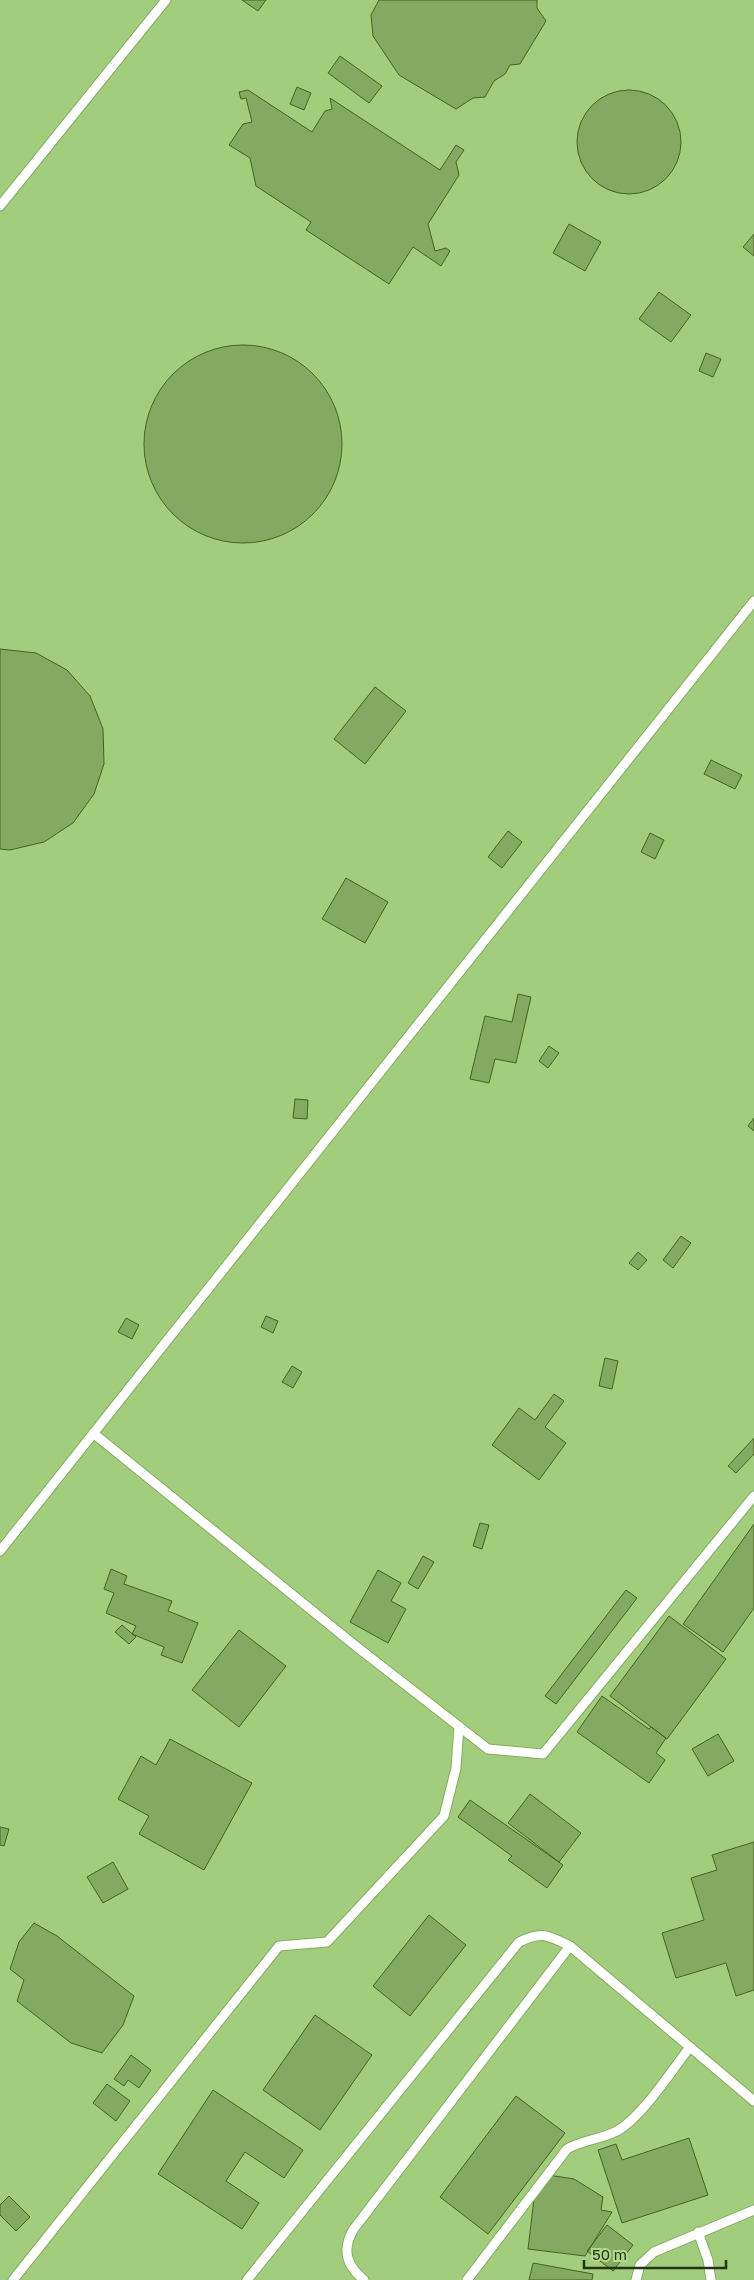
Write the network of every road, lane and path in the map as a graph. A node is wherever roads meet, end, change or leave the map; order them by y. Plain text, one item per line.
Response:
1 (166, 0) edge
2 (0, 206) edge
3 (754, 601) edge
4 (94, 1433) junction
5 (754, 1496) edge
6 (0, 1551) edge
7 (460, 1726) junction
8 (570, 1946) junction
9 (690, 2047) junction
10 (754, 2101) edge
11 (754, 2210) edge
12 (698, 2232) junction
13 (13, 2280) edge
14 (248, 2280) edge
15 (364, 2280) edge
16 (468, 2280) edge
17 (636, 2280) edge
18 (711, 2280) edge

1 - 2 lane
3 - 4 lane
4 - 6 lane
4 - 7 lane
5 - 7 lane
7 - 13 lane
8 - 9 lane
8 - 14 lane
8 - 15 lane
9 - 10 lane
9 - 16 lane
11 - 12 lane
12 - 17 lane
12 - 18 lane

